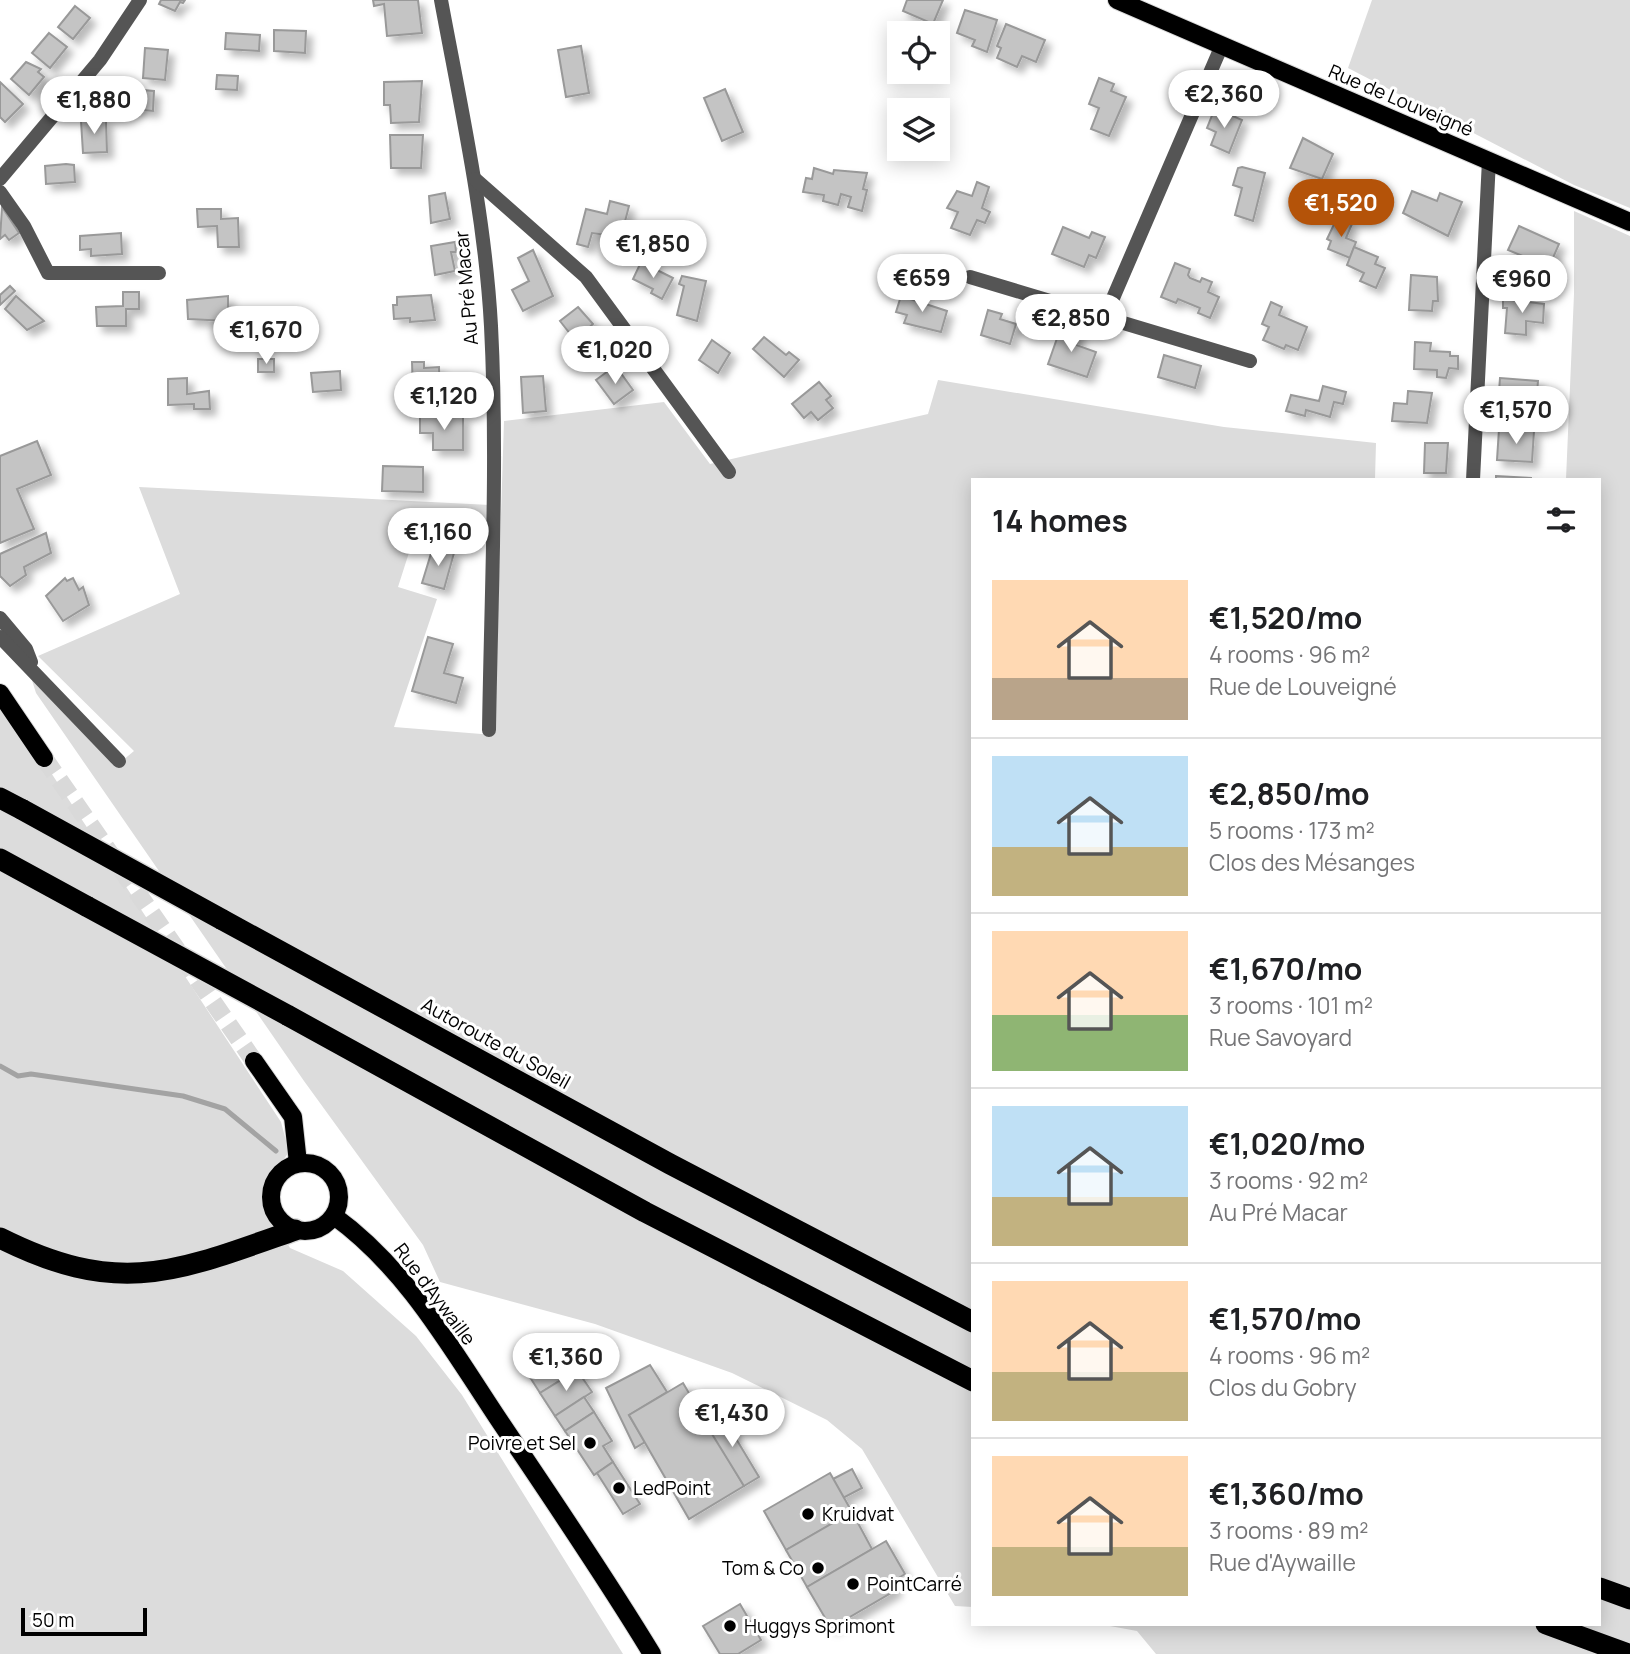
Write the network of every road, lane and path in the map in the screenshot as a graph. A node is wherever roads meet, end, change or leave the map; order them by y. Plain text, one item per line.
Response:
1 (141, 0) edge
2 (441, 0) edge
3 (1117, 0) edge
4 (1222, 45) junction
5 (1489, 160) junction
6 (0, 179) edge
7 (475, 179) junction
8 (0, 192) edge
9 (1630, 222) edge
10 (159, 273) dead end
11 (970, 277) dead end
12 (1104, 319) junction
13 (1250, 360) dead end
14 (729, 472) dead end
15 (1473, 478) edge
16 (0, 618) edge
17 (0, 636) edge
18 (36, 673) junction
19 (0, 693) edge
20 (488, 730) dead end
21 (44, 758) tunnel mouth
22 (119, 761) dead end
23 (0, 798) edge
24 (0, 859) edge
25 (254, 1061) tunnel mouth
26 (298, 1163) junction
27 (334, 1216) junction
28 (295, 1230) junction
29 (0, 1238) edge
30 (971, 1321) edge
31 (971, 1380) edge
32 (1601, 1588) edge
33 (1630, 1599) edge
34 (1551, 1626) edge
35 (652, 1654) edge
36 (1628, 1654) edge

1 - 6 street
2 - 7 street, Au Pré Macar
3 - 4 main road, Rue de Louveigné
4 - 5 main road, Rue de Louveigné
4 - 12 street
5 - 9 main road, Rue de Louveigné
5 - 15 street
7 - 14 street
7 - 20 street, Au Pré Macar
8 - 10 street
11 - 12 street
12 - 13 street
16 - 18 street
17 - 18 street
18 - 22 street
19 - 21 main road
23 - 30 highway, Autoroute du Soleil, bridge
24 - 31 highway, bridge
25 - 26 main road
26 - 27 main road
26 - 28 main road
27 - 28 main road
27 - 35 main road, Rue d'Aywaille
28 - 29 highway
32 - 33 highway
34 - 36 highway

